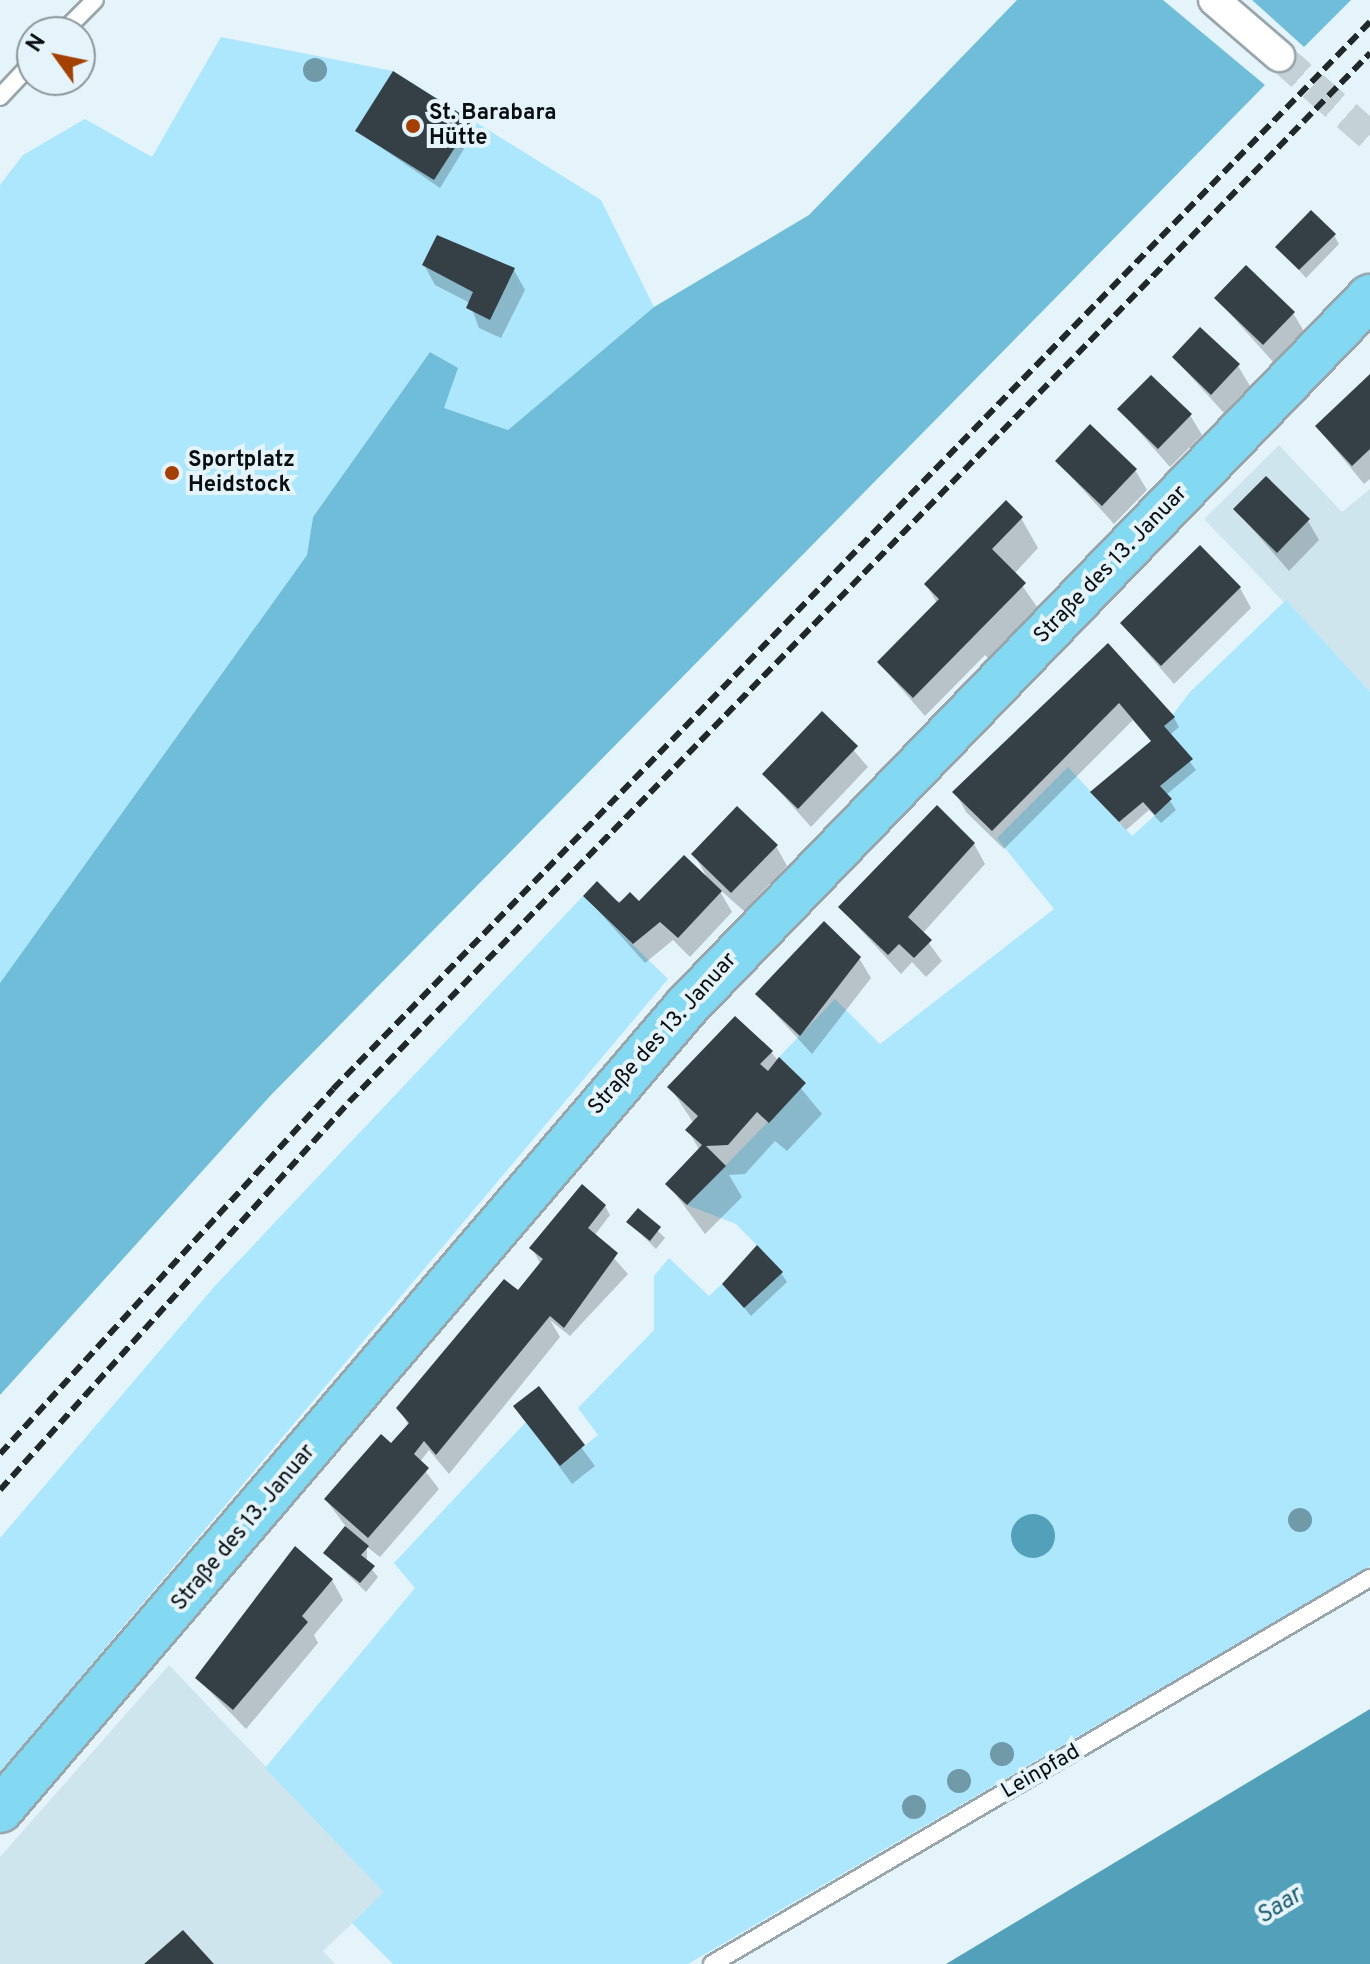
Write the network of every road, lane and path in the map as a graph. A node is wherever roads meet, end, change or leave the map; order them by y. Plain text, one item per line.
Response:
1 (95, 0) edge
2 (1214, 0) edge
3 (79, 16) edge
4 (1279, 56) tunnel mouth
5 (16, 80) edge
6 (0, 97) edge
7 (1370, 297) edge
8 (1370, 1578) edge
9 (0, 1810) edge
10 (712, 1964) edge

1 - 3 lane
2 - 4 street
5 - 6 lane
7 - 9 main road, Straße des 13. Januar
8 - 10 lane, Leinpfad

